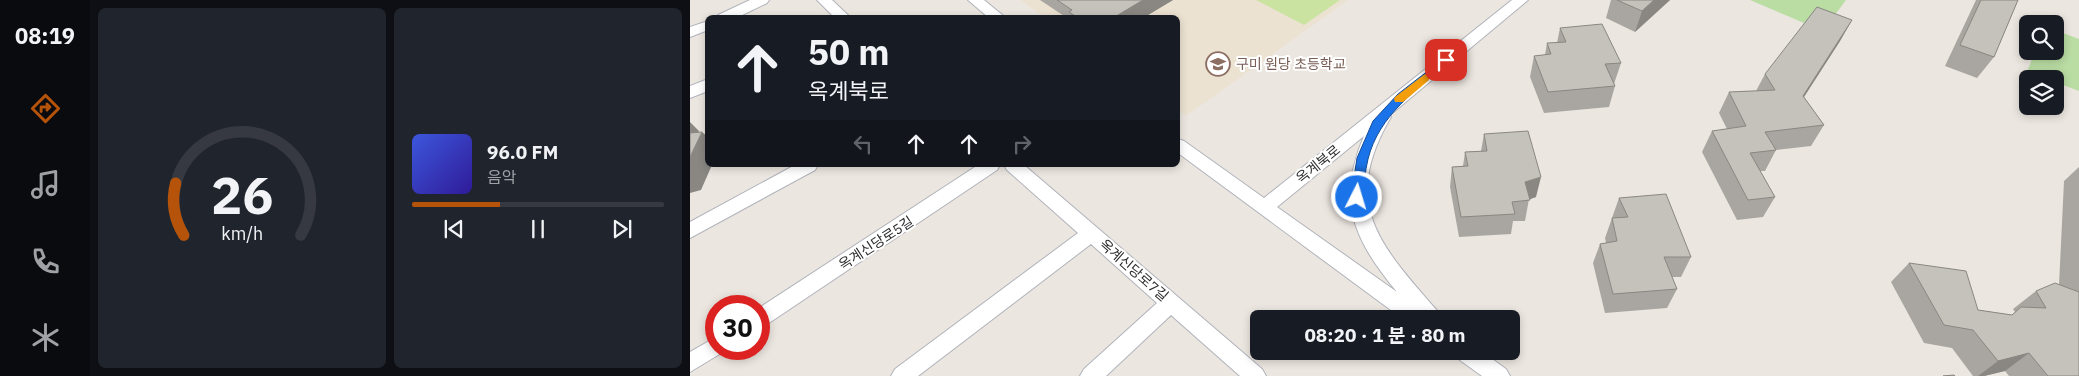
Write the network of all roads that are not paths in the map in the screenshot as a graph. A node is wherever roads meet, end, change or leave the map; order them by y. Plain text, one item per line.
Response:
1 (762, 0) edge
2 (824, 0) edge
3 (975, 0) edge
4 (1521, 0) edge
5 (730, 15) edge
6 (841, 15) edge
7 (996, 15) edge
8 (705, 26) edge
9 (690, 32) edge
10 (705, 85) edge
11 (690, 92) edge
12 (1402, 96) junction
13 (1180, 146) edge
14 (804, 167) edge
15 (988, 167) edge
16 (1015, 167) edge
17 (1264, 208) junction
18 (690, 231) edge
19 (1091, 233) junction
20 (1171, 303) junction
21 (1406, 310) edge
22 (1424, 310) edge
23 (770, 312) edge
24 (705, 353) edge
25 (1477, 360) edge
26 (690, 363) edge
27 (902, 376) edge
28 (1091, 376) edge
29 (1255, 376) edge
30 (1499, 376) edge

1 - 5 street
2 - 6 street
3 - 7 street
4 - 12 street, 옥계북로
8 - 9 street
10 - 11 street
12 - 17 street, 옥계북로
12 - 22 street
13 - 17 street
14 - 18 street
15 - 23 street, 옥계신당로5길
16 - 19 street, 옥계신당로7길
17 - 21 street
19 - 20 street, 옥계신당로7길
19 - 27 street
20 - 28 street
20 - 29 street, 옥계신당로7길
24 - 26 street
25 - 30 street

